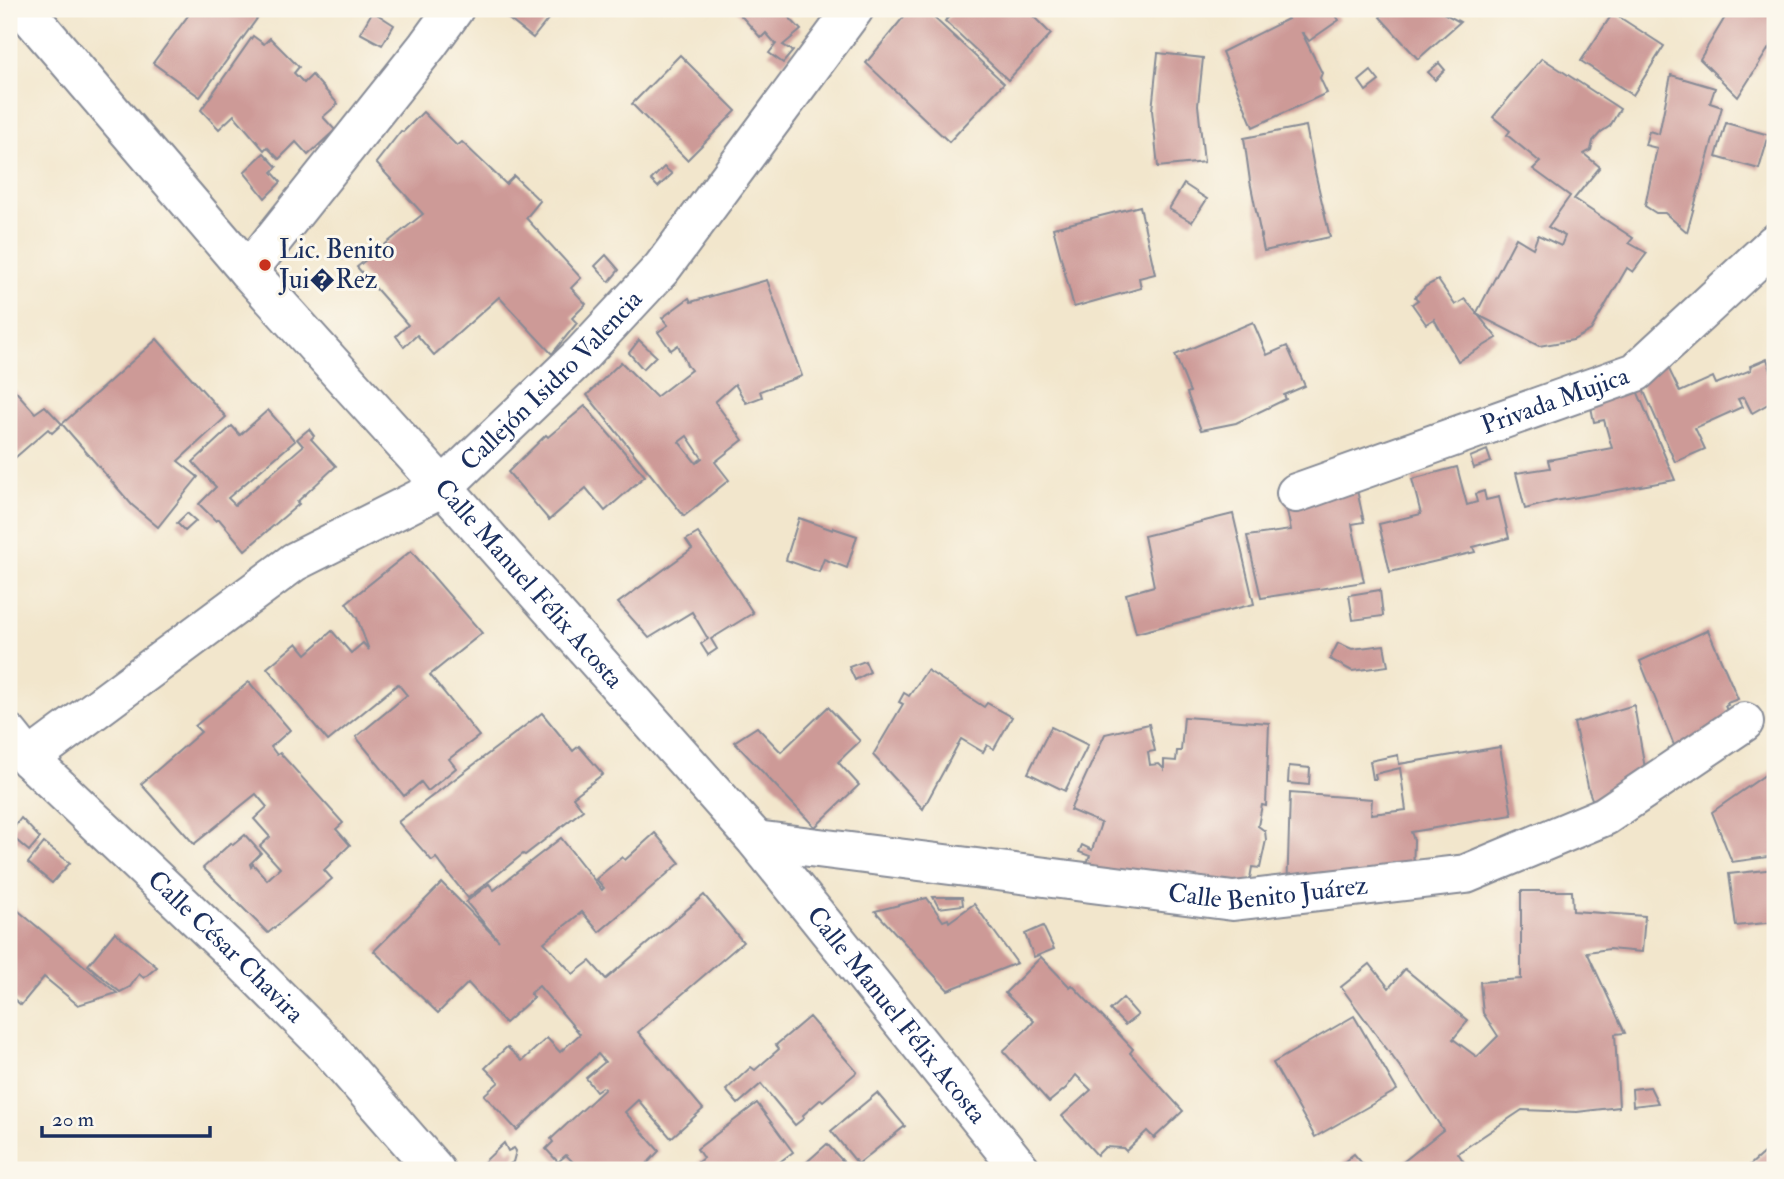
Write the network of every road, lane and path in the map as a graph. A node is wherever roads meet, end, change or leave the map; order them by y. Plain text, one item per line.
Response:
1 (24, 9) edge
2 (454, 9) edge
3 (854, 9) edge
4 (1775, 243) edge
5 (248, 271) junction
6 (443, 487) junction
7 (1296, 493) dead end
8 (1744, 722) dead end
9 (19, 747) edge
10 (756, 840) junction
11 (435, 1170) edge
12 (1021, 1170) edge

1 - 5 street, Calle Manuel Félix Acosta
2 - 5 street
3 - 6 street, Callejón Isidro Valencia
4 - 7 street, Privada Mujica
5 - 6 street, Calle Manuel Félix Acosta
6 - 9 street, Callejón Isidro Valencia
6 - 10 street, Calle Manuel Félix Acosta
8 - 10 street, Calle Benito Juárez
9 - 11 street, Calle César Chavira
10 - 12 street, Calle Manuel Félix Acosta

